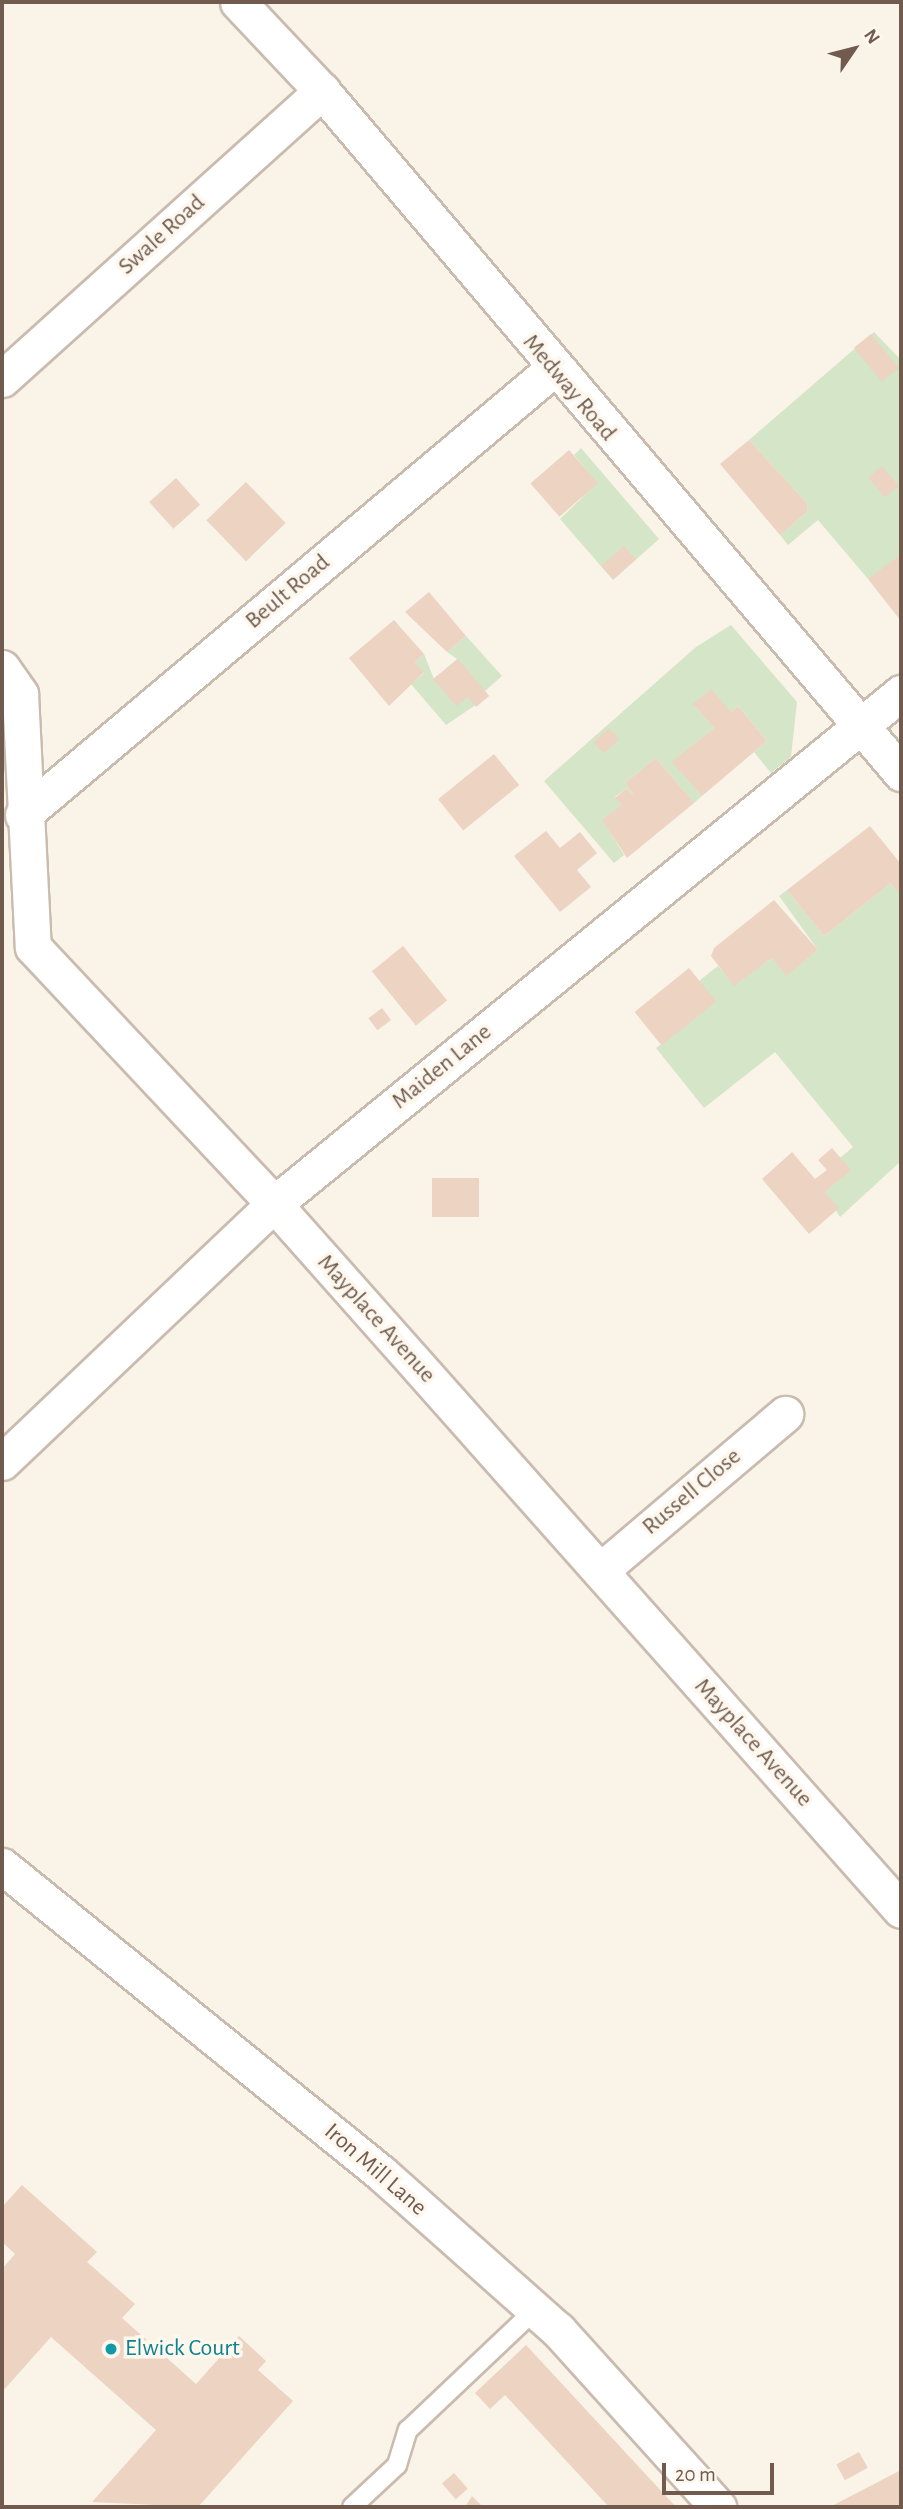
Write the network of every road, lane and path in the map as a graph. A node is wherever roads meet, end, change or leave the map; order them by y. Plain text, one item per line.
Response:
1 (238, 2) edge
2 (322, 91) junction
3 (553, 369) junction
4 (2, 379) edge
5 (2, 668) edge
6 (901, 694) edge
7 (860, 725) junction
8 (901, 774) edge
9 (23, 815) junction
10 (274, 1204) junction
11 (785, 1414) dead end
12 (2, 1462) edge
13 (600, 1571) junction
14 (2, 1866) edge
15 (901, 1910) edge
16 (535, 2310) junction
17 (352, 2507) edge
18 (718, 2507) edge

1 - 2 street, Medway Road
2 - 3 street, Medway Road
2 - 4 street, Swale Road
3 - 7 street, Medway Road
3 - 9 street, Beult Road
5 - 9 street, Mayplace Avenue
6 - 7 street, Maiden Lane
7 - 8 street, Medway Road
7 - 10 street, Maiden Lane
9 - 10 street, Mayplace Avenue
10 - 12 street, Maiden Lane
10 - 13 street, Mayplace Avenue
11 - 13 street, Russell Close
13 - 15 street, Mayplace Avenue
14 - 16 street, Iron Mill Lane
16 - 17 lane
16 - 18 street, Iron Mill Lane

